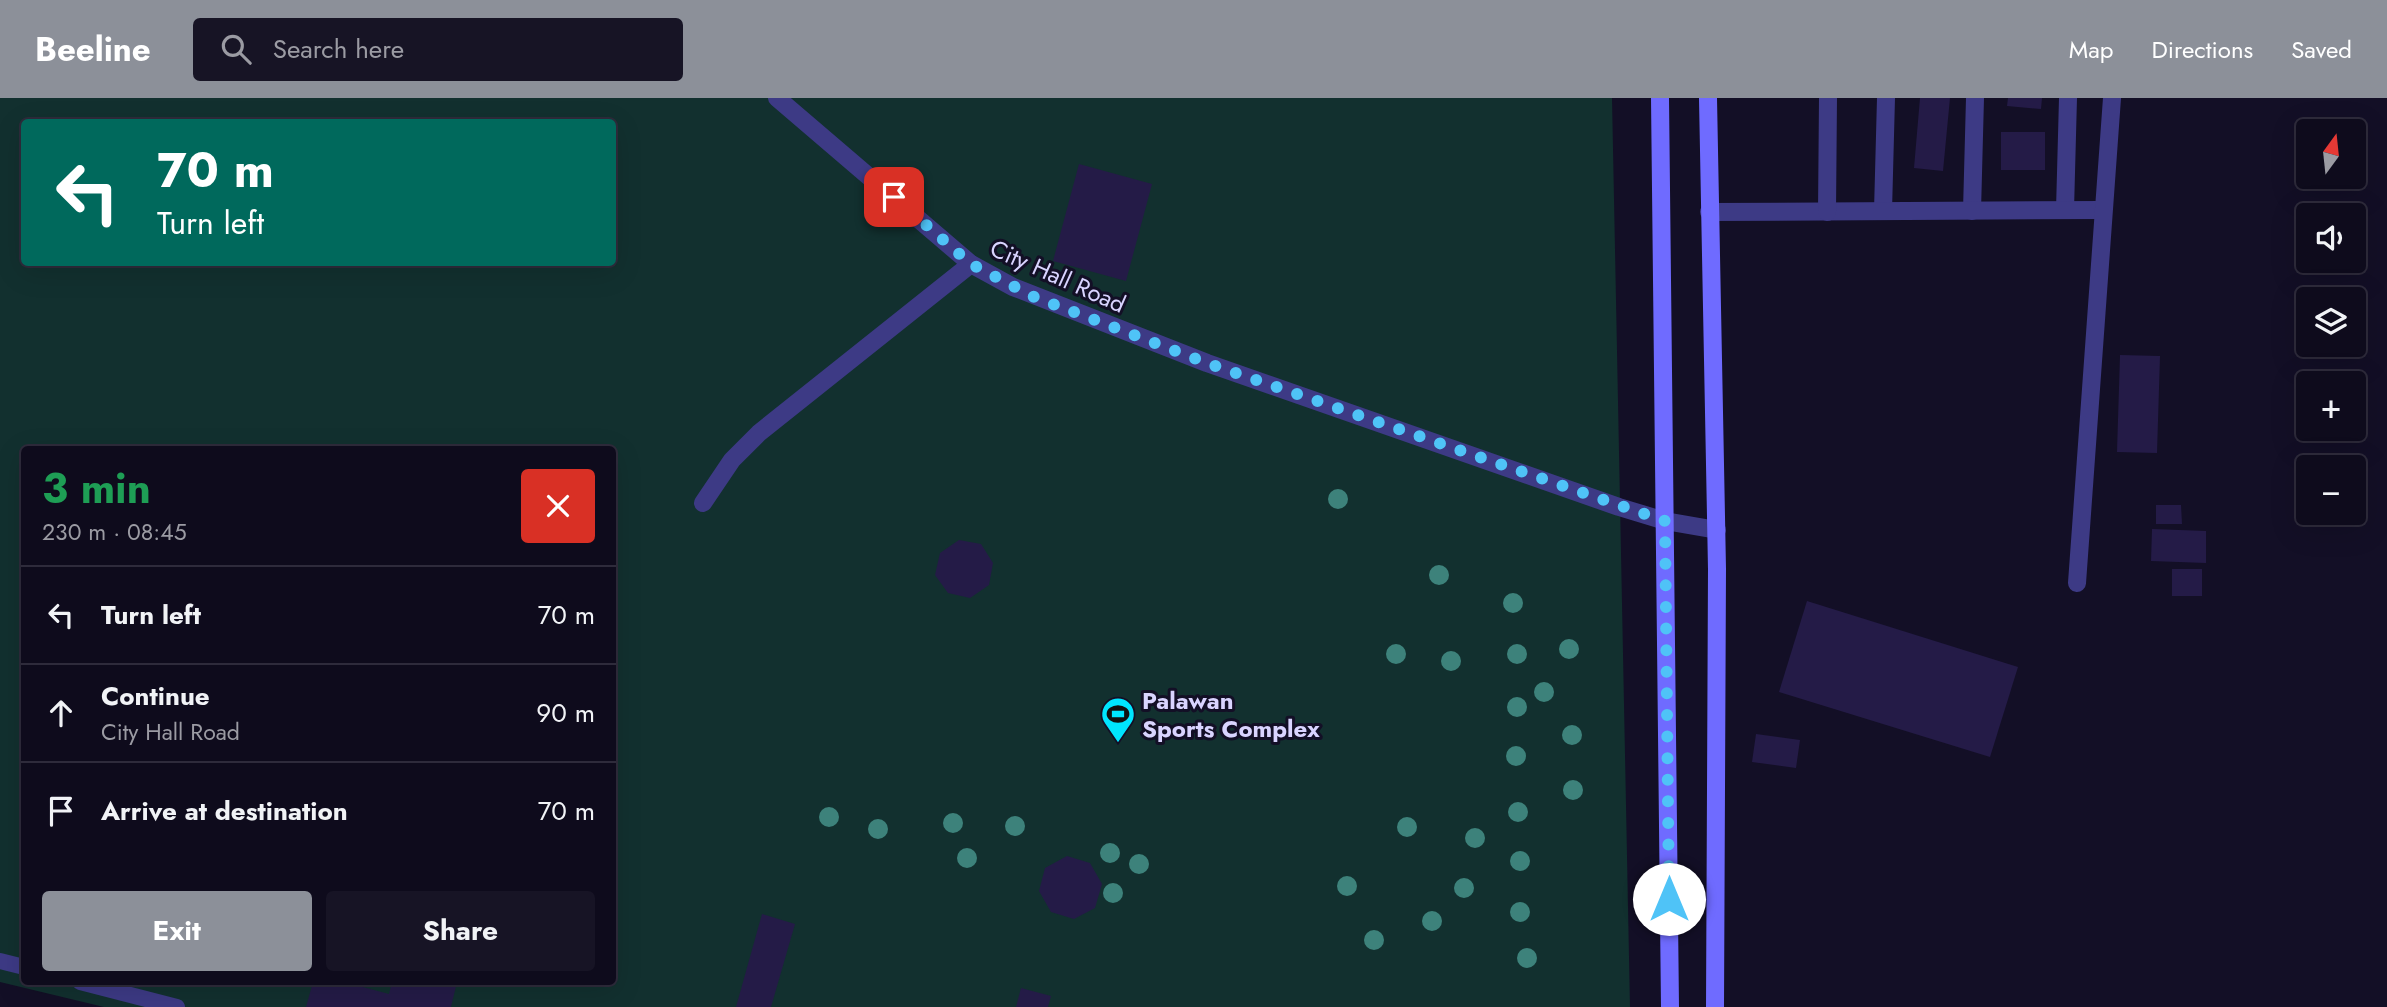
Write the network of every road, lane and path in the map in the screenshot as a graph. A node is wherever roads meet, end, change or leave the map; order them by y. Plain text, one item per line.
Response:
1 (777, 98) edge
2 (1660, 98) edge
3 (1707, 98) edge
4 (1828, 98) edge
5 (1886, 98) edge
6 (1975, 98) edge
7 (2068, 98) edge
8 (2112, 98) edge
9 (2065, 210) junction
10 (2103, 210) junction
11 (1883, 211) junction
12 (1972, 211) junction
13 (1709, 212) junction
14 (1827, 212) junction
15 (971, 264) junction
16 (703, 503) dead end
17 (1665, 521) junction
18 (1717, 530) junction
19 (2077, 583) dead end
20 (0, 961) edge
21 (21, 966) edge
22 (92, 985) edge
23 (177, 1007) edge
24 (1670, 1007) edge
25 (1715, 1007) edge

1 - 15 street, City Hall Road
2 - 17 street
3 - 13 street
4 - 14 street
5 - 11 street
6 - 12 street
7 - 9 street
8 - 10 street
9 - 10 street
9 - 12 street
10 - 19 street
11 - 12 street
11 - 14 street
13 - 14 street
13 - 18 street
15 - 16 street
15 - 17 street, City Hall Road
17 - 18 street, City Hall Road
17 - 24 street
18 - 25 street
20 - 21 lane
22 - 23 lane

